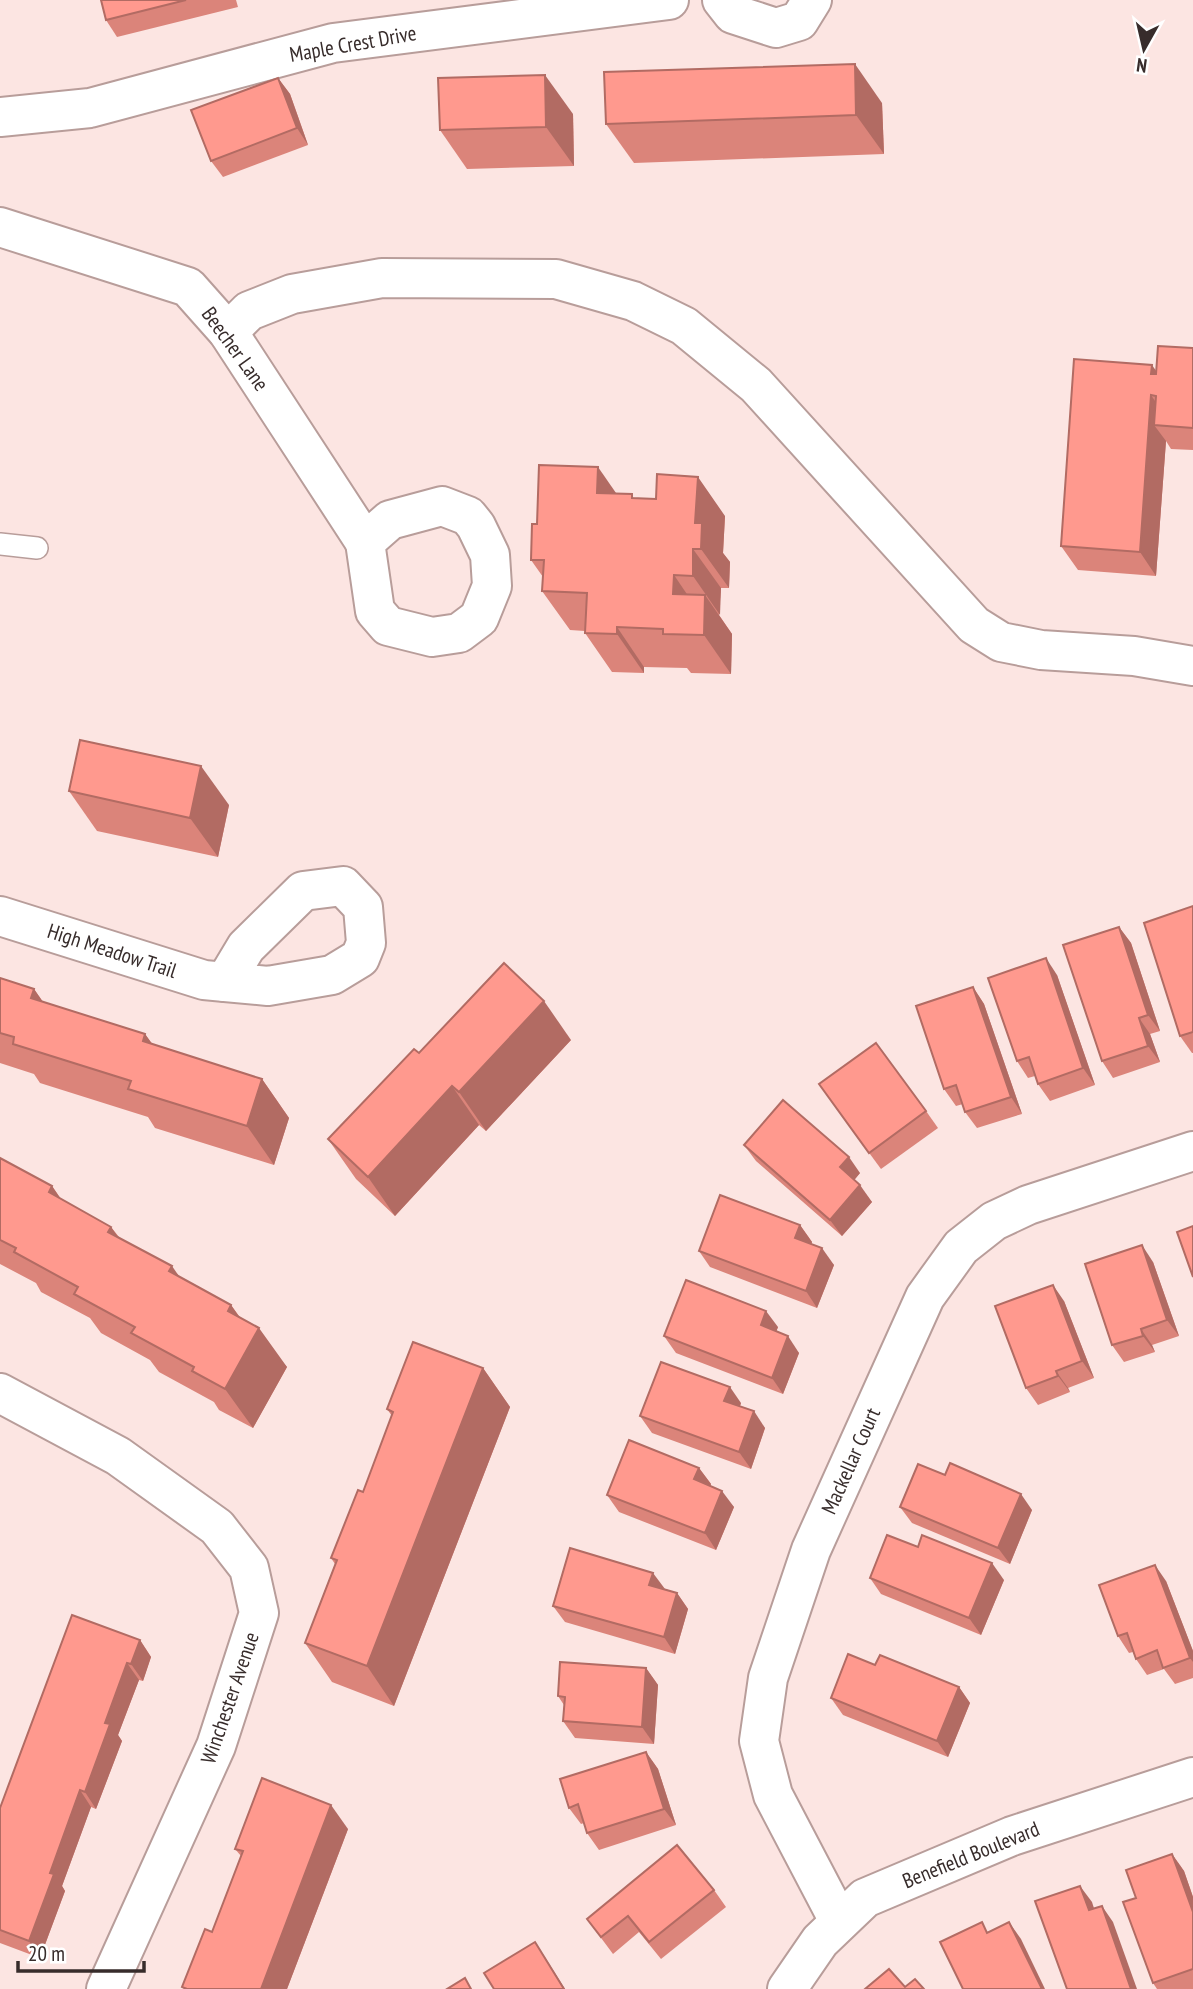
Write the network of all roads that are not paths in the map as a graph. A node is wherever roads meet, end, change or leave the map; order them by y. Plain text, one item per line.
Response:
1 (669, 0) edge
2 (722, 0) edge
3 (812, 0) edge
4 (0, 117) edge
5 (0, 227) edge
6 (228, 332) junction
7 (365, 542) dead end
8 (0, 544) edge
9 (37, 548) dead end
10 (1193, 666) edge
11 (0, 916) edge
12 (225, 982) dead end
13 (1193, 1151) edge
14 (0, 1393) edge
15 (1193, 1777) edge
16 (839, 1921) junction
17 (106, 1989) edge
18 (787, 1989) edge

1 - 4 street, Maple Crest Drive
2 - 3 street
5 - 6 street, Beecher Lane
6 - 7 street, Beecher Lane
6 - 10 street
8 - 9 lane
11 - 12 street, High Meadow Trail
13 - 16 street, Mackellar Court
14 - 17 street, Winchester Avenue
15 - 16 street, Benefield Boulevard
16 - 18 street, Benefield Boulevard

